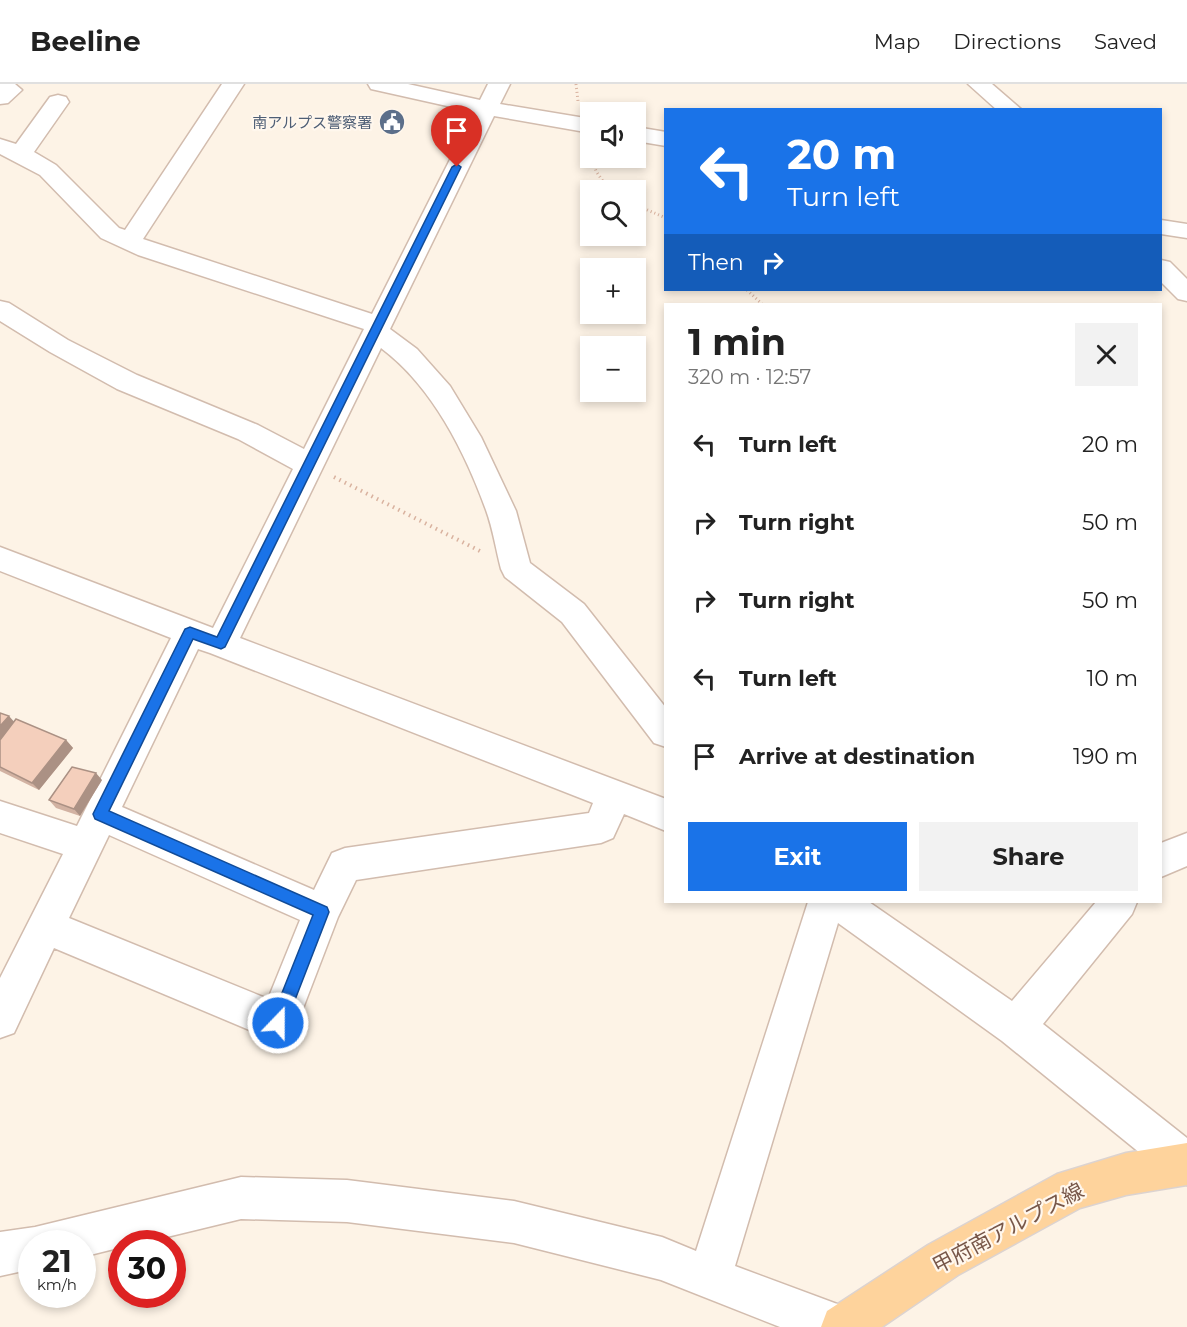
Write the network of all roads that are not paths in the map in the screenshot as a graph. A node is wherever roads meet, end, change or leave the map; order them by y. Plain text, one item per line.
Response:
1 (233, 84) edge
2 (379, 84) edge
3 (499, 84) edge
4 (979, 84) edge
5 (0, 86) edge
6 (0, 98) edge
7 (58, 102) dead end
8 (486, 108) junction
9 (1009, 108) edge
10 (580, 124) edge
11 (646, 136) edge
12 (664, 139) edge
13 (10, 150) edge
14 (1162, 227) edge
15 (1187, 231) edge
16 (129, 242) junction
17 (1162, 269) edge
18 (1187, 293) edge
19 (0, 309) edge
20 (377, 329) junction
21 (309, 465) junction
22 (0, 559) edge
23 (205, 638) junction
24 (664, 730) edge
25 (614, 795) junction
26 (664, 814) edge
27 (0, 816) edge
28 (93, 830) junction
29 (1187, 849) edge
30 (1162, 860) edge
31 (826, 903) edge
32 (840, 903) edge
33 (1118, 903) edge
34 (322, 912) junction
35 (45, 926) junction
36 (0, 1019) edge
37 (1016, 1027) junction
38 (1187, 1164) edge
39 (96, 1232) edge
40 (18, 1250) edge
41 (0, 1254) edge
42 (709, 1279) junction
43 (842, 1327) edge

1 - 16 street
2 - 8 street
3 - 8 street
4 - 9 street
5 - 6 street
7 - 13 street
8 - 10 street
8 - 20 street
11 - 12 street
13 - 16 street
14 - 15 street
16 - 20 street
17 - 18 street
19 - 21 street
20 - 21 street
20 - 24 street
21 - 23 street
22 - 23 street
23 - 25 street
23 - 28 street
25 - 26 street
25 - 34 street
27 - 28 street
28 - 34 street
28 - 35 street
29 - 30 street
31 - 42 street
32 - 37 street
33 - 37 street
34 - 35 street
35 - 36 street
37 - 38 street
38 - 43 main road, 甲府南アルプス線
39 - 42 street
40 - 41 street
42 - 43 street

